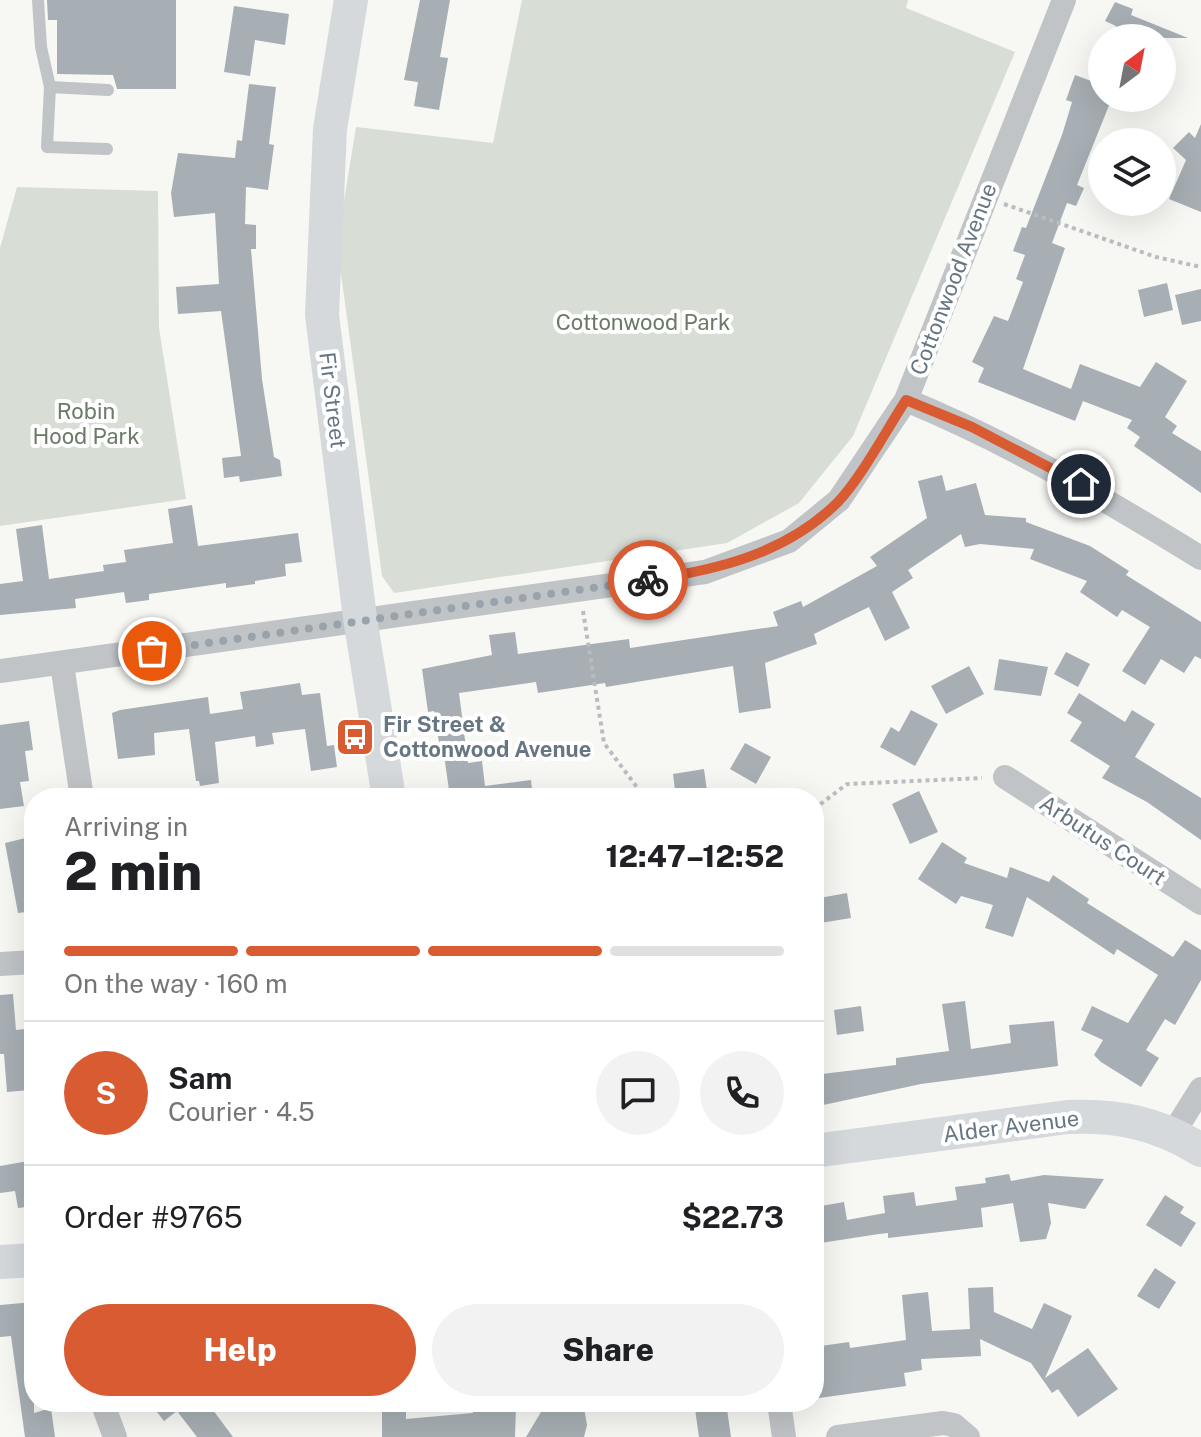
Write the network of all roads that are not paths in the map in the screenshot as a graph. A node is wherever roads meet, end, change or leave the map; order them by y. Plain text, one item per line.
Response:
1 (38, 0) edge
2 (351, 0) edge
3 (1064, 0) edge
4 (50, 87) junction
5 (108, 90) dead end
6 (107, 149) dead end
7 (906, 400) junction
8 (1201, 558) edge
9 (360, 618) junction
10 (62, 664) junction
11 (0, 671) edge
12 (1005, 777) road end
13 (81, 788) edge
14 (387, 788) edge
15 (1201, 903) edge
16 (24, 963) edge
17 (0, 964) edge
18 (1201, 1089) edge
19 (1187, 1141) edge
20 (824, 1150) edge
21 (24, 1261) edge
22 (0, 1262) edge
23 (106, 1412) edge
24 (780, 1412) edge
25 (115, 1437) edge
26 (784, 1437) edge
27 (838, 1437) edge
28 (968, 1437) edge

1 - 4 lane
2 - 9 street, Fir Street
3 - 7 street, Cottonwood Avenue
4 - 5 lane
4 - 6 lane
7 - 8 street
7 - 9 street, Cottonwood Avenue
9 - 10 street, Cottonwood Avenue
9 - 14 street, Fir Street
10 - 11 street, Cottonwood Avenue
10 - 13 street
12 - 15 street, Arbutus Court
16 - 17 street
18 - 19 street
19 - 20 street, Alder Avenue
21 - 22 street
23 - 25 street
24 - 26 street
27 - 28 street

